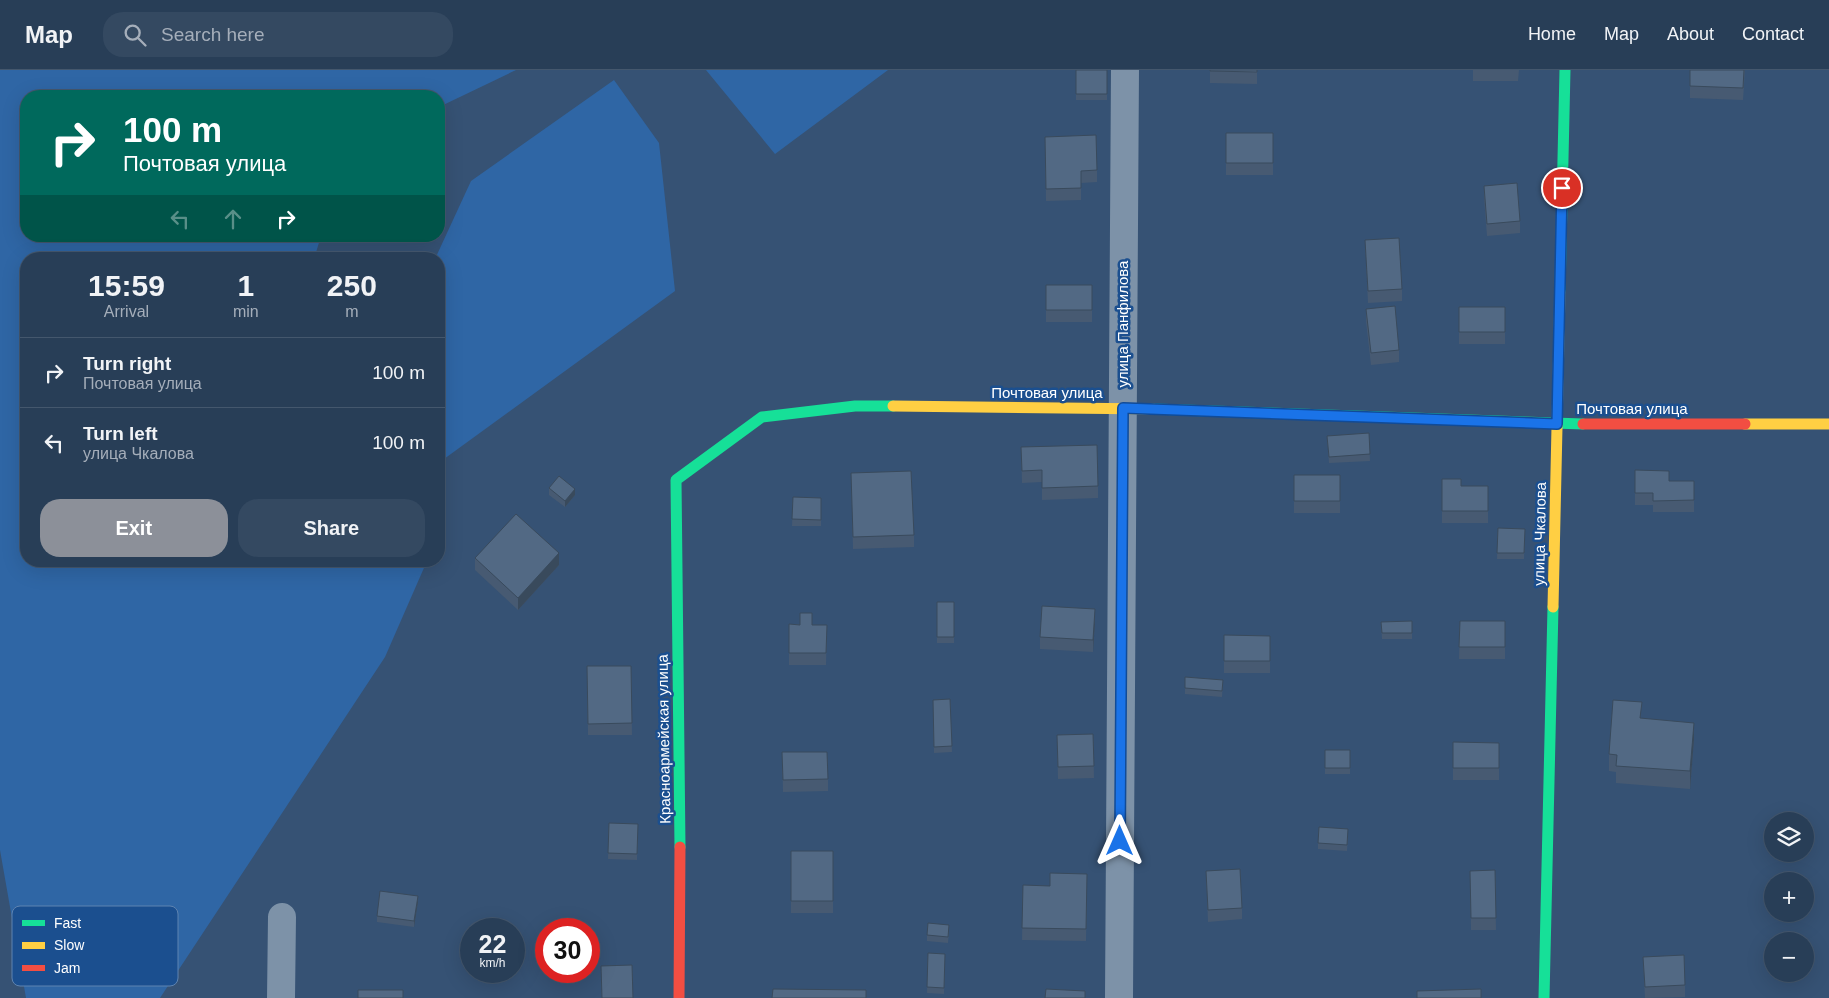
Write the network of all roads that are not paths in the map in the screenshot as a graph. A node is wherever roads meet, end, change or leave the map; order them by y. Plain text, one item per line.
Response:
1 (1125, 70) edge
2 (1565, 70) edge
3 (1123, 408) junction
4 (1557, 424) junction
5 (1829, 424) edge
6 (676, 480) joint
7 (282, 916) dead end
8 (281, 998) edge
9 (679, 998) edge
10 (1118, 998) edge
11 (1544, 998) edge

1 - 3 street, улица Панфилова
2 - 4 street, улица Чкалова
3 - 4 street, Почтовая улица
3 - 6 street, Почтовая улица
3 - 10 street, улица Панфилова
4 - 5 street, Почтовая улица
4 - 11 street, улица Чкалова
6 - 9 street, Красноармейская улица
7 - 8 street

